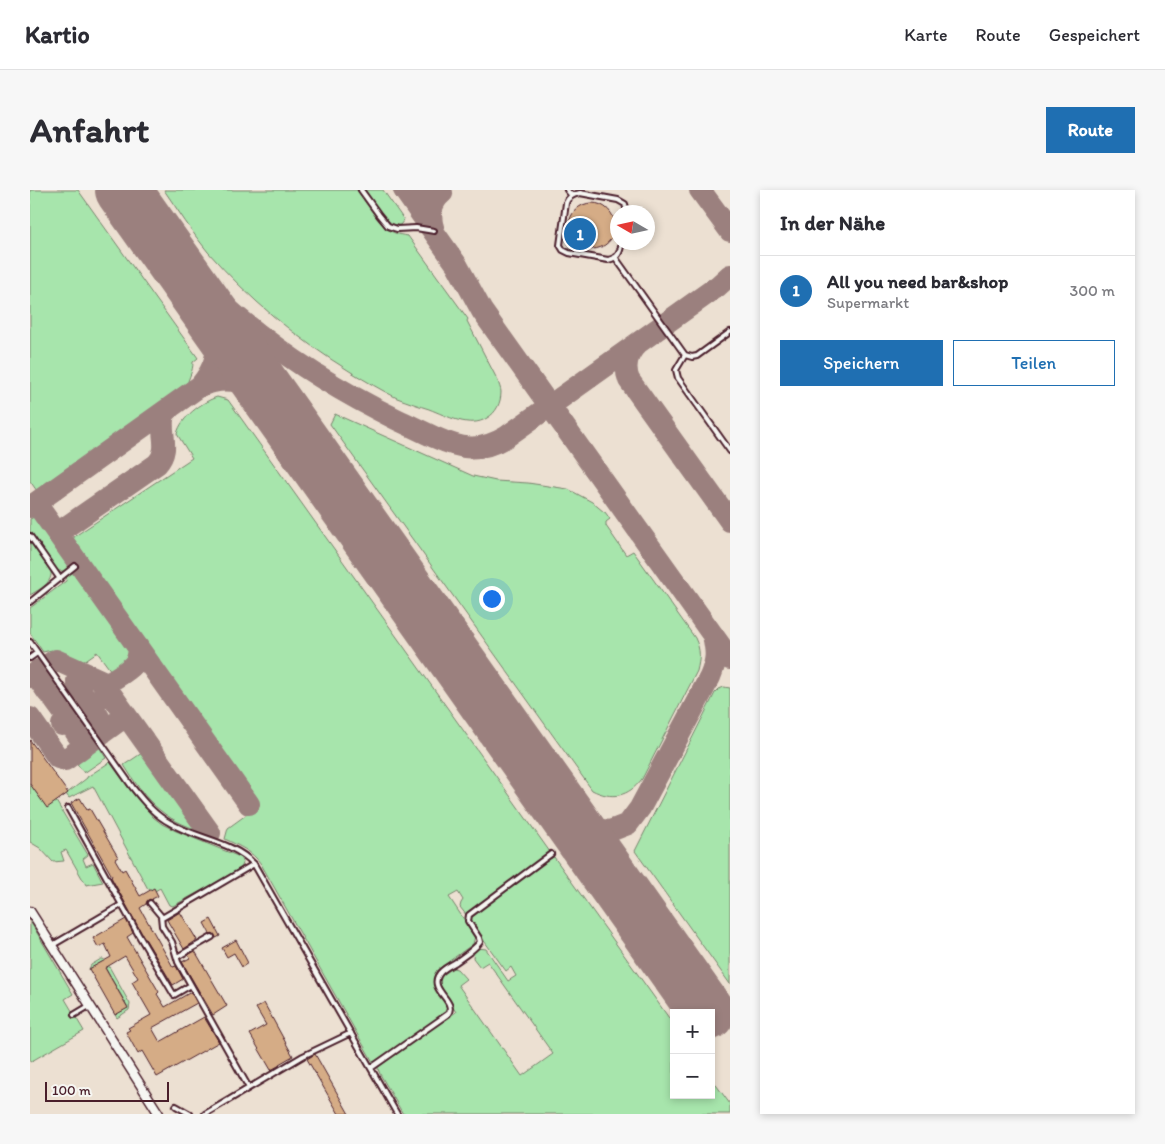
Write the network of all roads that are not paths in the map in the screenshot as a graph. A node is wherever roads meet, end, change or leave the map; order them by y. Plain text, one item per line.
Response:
1 (361, 190) edge
2 (567, 190) edge
3 (572, 196) junction
4 (625, 205) edge
5 (434, 231) dead end
6 (621, 250) edge
7 (616, 257) junction
8 (730, 332) edge
9 (685, 355) junction
10 (730, 451) edge
11 (30, 536) edge
12 (75, 566) dead end
13 (60, 579) junction
14 (30, 602) edge
15 (30, 642) edge
16 (37, 653) junction
17 (30, 658) edge
18 (68, 808) dead end
19 (552, 854) dead end
20 (254, 864) junction
21 (150, 903) dead end
22 (122, 905) junction
23 (30, 911) edge
24 (162, 918) junction
25 (212, 937) dead end
26 (51, 946) junction
27 (177, 957) junction
28 (191, 985) junction
29 (90, 1006) junction
30 (74, 1015) dead end
31 (351, 1033) junction
32 (371, 1068) junction
33 (250, 1088) junction
34 (176, 1106) dead end
35 (159, 1114) edge
36 (190, 1114) edge
37 (205, 1114) edge
38 (398, 1114) edge

1 - 5 lane
2 - 3 lane
3 - 4 lane
3 - 7 lane
6 - 7 lane
7 - 9 lane
8 - 9 lane
9 - 10 lane
11 - 13 lane
12 - 13 lane
13 - 14 lane
15 - 16 lane
16 - 17 lane
16 - 20 lane
18 - 22 lane
19 - 32 lane
20 - 24 lane
20 - 31 lane
21 - 24 lane
22 - 26 lane
22 - 28 lane
23 - 26 street
24 - 27 lane
25 - 27 lane
26 - 29 street
27 - 28 lane
28 - 33 lane
29 - 30 lane
29 - 35 street
31 - 32 lane
31 - 33 lane
32 - 38 lane
33 - 37 lane
34 - 36 lane

